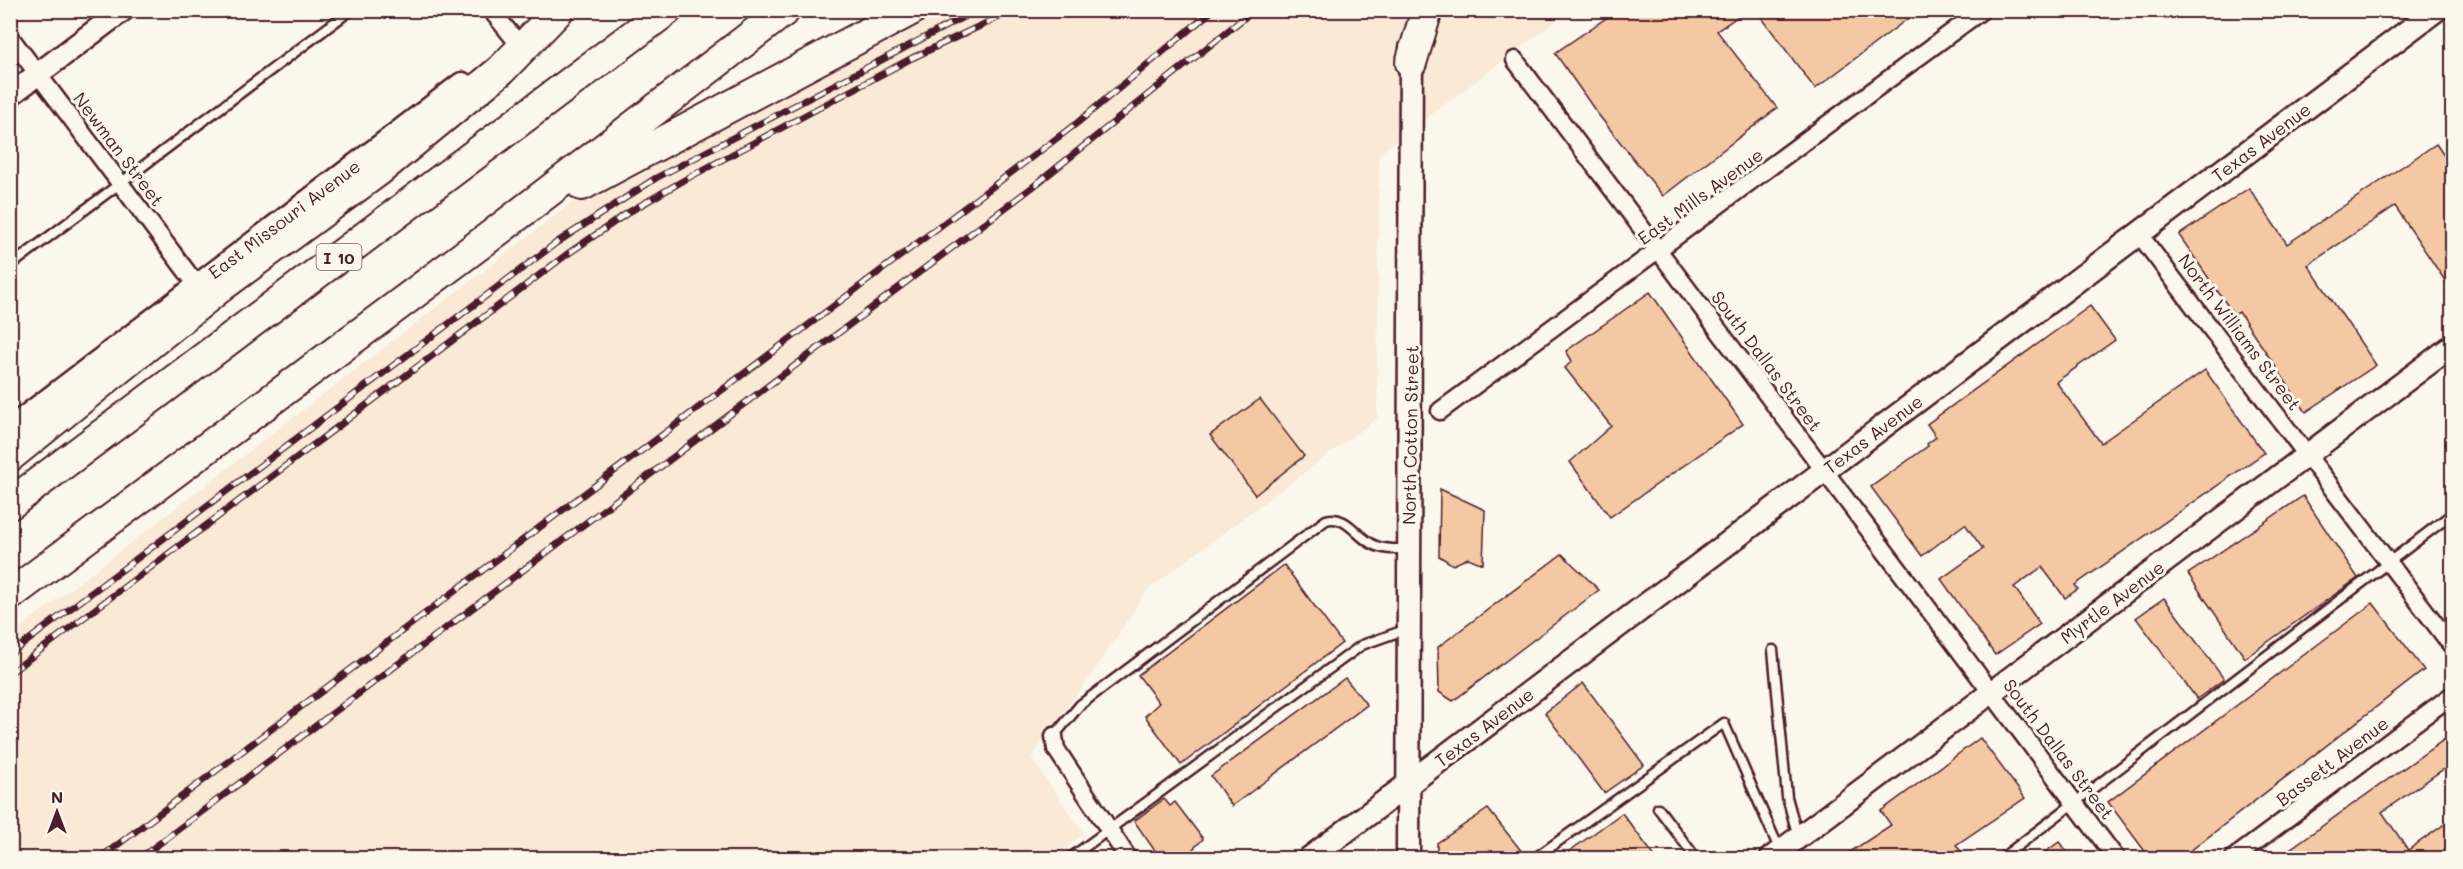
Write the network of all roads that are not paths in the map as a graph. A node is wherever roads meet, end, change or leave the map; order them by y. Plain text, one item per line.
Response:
1 (123, 10) edge
2 (351, 10) edge
3 (491, 10) edge
4 (667, 10) edge
5 (785, 10) edge
6 (911, 10) edge
7 (1412, 10) edge
8 (1426, 10) edge
9 (1982, 10) edge
10 (2436, 10) edge
11 (558, 11) edge
12 (10, 37) edge
13 (517, 42) junction
14 (1515, 60) dead end
15 (1411, 63) junction
16 (39, 74) junction
17 (10, 96) edge
18 (121, 185) junction
19 (2139, 234) junction
20 (488, 238) junction
21 (1659, 250) junction
22 (10, 266) edge
23 (196, 284) junction
24 (2452, 346) edge
25 (1440, 411) dead end
26 (10, 429) edge
27 (2309, 455) junction
28 (10, 456) edge
29 (1825, 471) junction
30 (10, 504) edge
31 (2452, 514) edge
32 (1408, 549) junction
33 (2389, 562) junction
34 (10, 595) edge
35 (1407, 629) junction
36 (2452, 646) edge
37 (1773, 650) dead end
38 (1991, 693) junction
39 (2452, 695) edge
40 (1054, 736) joint
41 (1409, 784) junction
42 (2075, 804) junction
43 (1658, 808) dead end
44 (1109, 828) junction
45 (1798, 838) junction
46 (1776, 855) edge
47 (1070, 858) edge
48 (1128, 858) edge
49 (1310, 858) edge
50 (1408, 858) edge
51 (1535, 858) edge
52 (1696, 858) edge
53 (2002, 858) edge
54 (2116, 858) edge
55 (2234, 858) edge

1 - 16 street
2 - 18 lane
3 - 13 street
4 - 30 highway, I 10
5 - 20 highway
6 - 20 highway
7 - 15 main road, North Cotton Street
8 - 15 highway
9 - 21 street, East Mills Avenue
10 - 19 main road, Texas Avenue
11 - 13 main road, East Missouri Avenue
11 - 28 highway
12 - 16 street, Newman Street
13 - 23 main road, East Missouri Avenue
14 - 21 street, South Dallas Street
15 - 32 main road, North Cotton Street
16 - 17 street
16 - 18 street, Newman Street
18 - 22 lane
18 - 23 street, Newman Street
19 - 27 street, North Williams Street
19 - 29 main road, Texas Avenue
20 - 34 highway
21 - 25 street, East Mills Avenue
21 - 29 street, South Dallas Street
23 - 26 main road, East Missouri Avenue
24 - 27 street, Myrtle Avenue
27 - 33 street, North Williams Street
27 - 38 street, Myrtle Avenue
29 - 38 street, South Dallas Street
29 - 41 main road, Texas Avenue
31 - 33 lane
32 - 35 main road, North Cotton Street
32 - 40 lane
33 - 36 street, North Williams Street
33 - 42 lane
35 - 41 main road, North Cotton Street
35 - 44 lane
37 - 45 lane
38 - 42 street, South Dallas Street
38 - 45 street, Myrtle Avenue
39 - 55 street, Bassett Avenue
40 - 44 street
41 - 49 main road, Texas Avenue
41 - 50 main road, North Cotton Street
42 - 53 lane
42 - 54 street, South Dallas Street
43 - 52 lane
44 - 47 lane
44 - 48 street
45 - 46 street, Myrtle Avenue
46 - 51 lane

